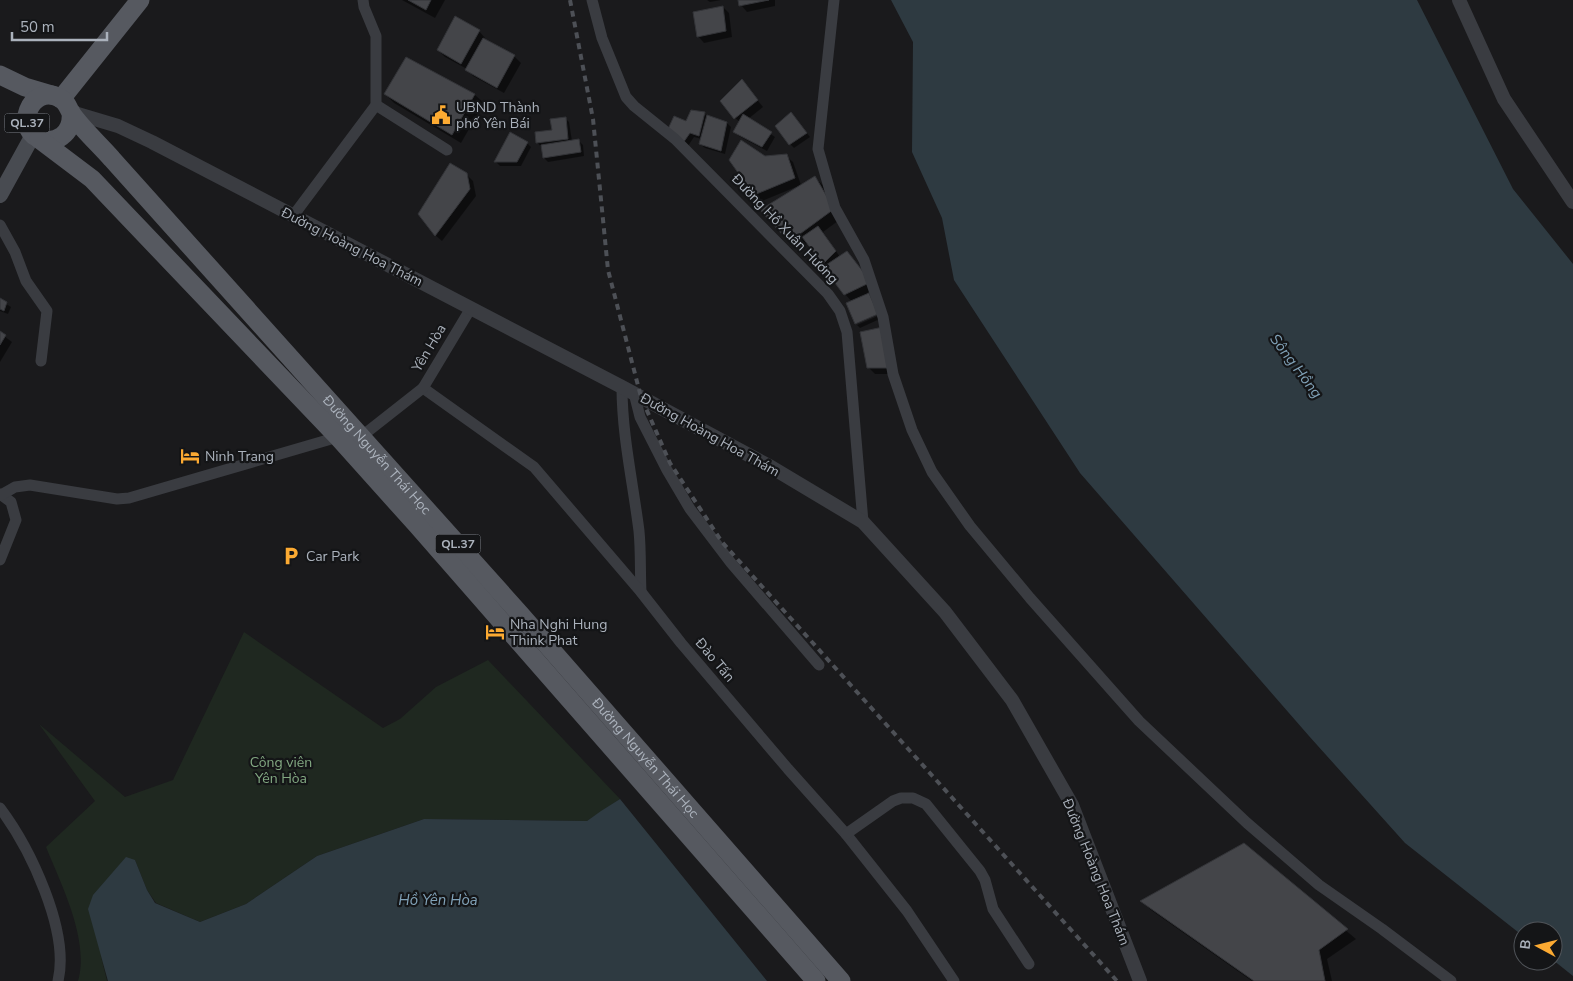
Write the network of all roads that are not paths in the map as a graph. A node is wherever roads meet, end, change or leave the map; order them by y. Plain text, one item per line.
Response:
1 (140, 0) edge
2 (364, 0) edge
3 (592, 0) edge
4 (834, 0) edge
5 (1459, 0) edge
6 (1, 76) edge
7 (62, 102) junction
8 (376, 105) junction
9 (33, 132) junction
10 (447, 150) dead end
11 (0, 195) edge
12 (1573, 202) edge
13 (293, 216) junction
14 (0, 225) edge
15 (471, 308) junction
16 (41, 361) dead end
17 (423, 388) junction
18 (628, 390) junction
19 (362, 436) junction
20 (338, 437) junction
21 (0, 495) edge
22 (863, 522) junction
23 (0, 560) edge
24 (641, 592) junction
25 (819, 665) dead end
26 (0, 808) edge
27 (846, 834) junction
28 (1029, 964) dead end
29 (1138, 980) edge
30 (58, 981) edge
31 (816, 981) edge
32 (841, 981) edge
33 (954, 981) edge
34 (1452, 981) edge

1 - 7 main road
2 - 8 street
3 - 22 street, Đường Hồ Xuân Hương
4 - 34 street
5 - 12 street
6 - 7 main road, QL.37
6 - 9 main road, QL.37
7 - 9 main road, QL.37
7 - 9 main road, QL.37
7 - 13 street, Đường Hoàng Hoa Thám
7 - 19 main road, Đường Nguyễn Thái Học / QL.37
8 - 10 street
8 - 13 street
9 - 11 main road
9 - 20 main road, Đường Nguyễn Thái Học / QL.37
13 - 15 street, Đường Hoàng Hoa Thám
14 - 16 street
15 - 17 street, Yên Hòa
15 - 18 street, Đường Hoàng Hoa Thám
17 - 19 street, Yên Hòa
17 - 24 street, Đào Tấn
18 - 22 street, Đường Hoàng Hoa Thám
18 - 24 street
18 - 25 street
19 - 32 main road, Đường Nguyễn Thái Học / QL.37
20 - 21 street
20 - 31 main road, Đường Nguyễn Thái Học / QL.37
21 - 23 street
22 - 29 street, Đường Hoàng Hoa Thám
24 - 27 street, Đào Tấn
26 - 30 street
27 - 28 street
27 - 33 street, Đào Tấn

